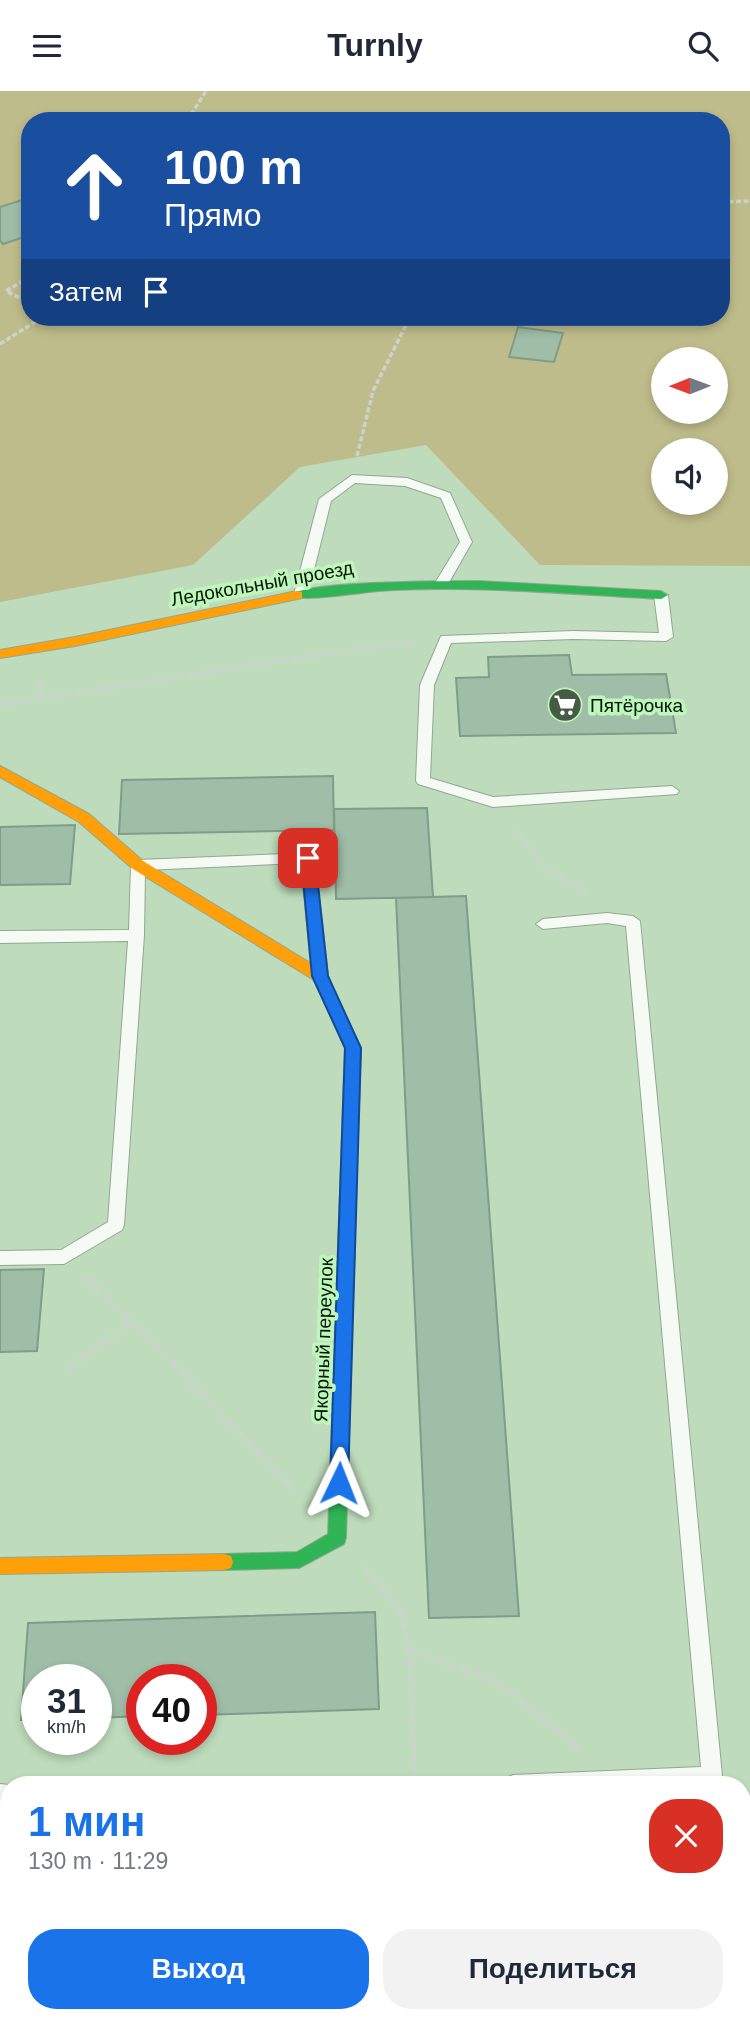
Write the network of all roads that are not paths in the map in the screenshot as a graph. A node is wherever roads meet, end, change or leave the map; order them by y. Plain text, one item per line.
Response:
1 (442, 583) junction
2 (301, 594) junction
3 (660, 595) joint
4 (0, 654) edge
5 (0, 771) edge
6 (673, 791) dead end
7 (138, 865) junction
8 (543, 924) dead end
9 (136, 935) junction
10 (0, 937) edge
11 (320, 976) junction
12 (0, 1258) edge
13 (0, 1566) edge
14 (712, 1776) edge

1 - 2 street, Ледокольный проезд
1 - 2 lane
1 - 3 street, Ледокольный проезд
2 - 4 street, Ледокольный проезд
3 - 6 lane
5 - 7 street
7 - 9 lane
7 - 11 street
7 - 11 lane
8 - 14 lane
9 - 10 lane
9 - 12 lane
11 - 13 street, Якорный переулок

